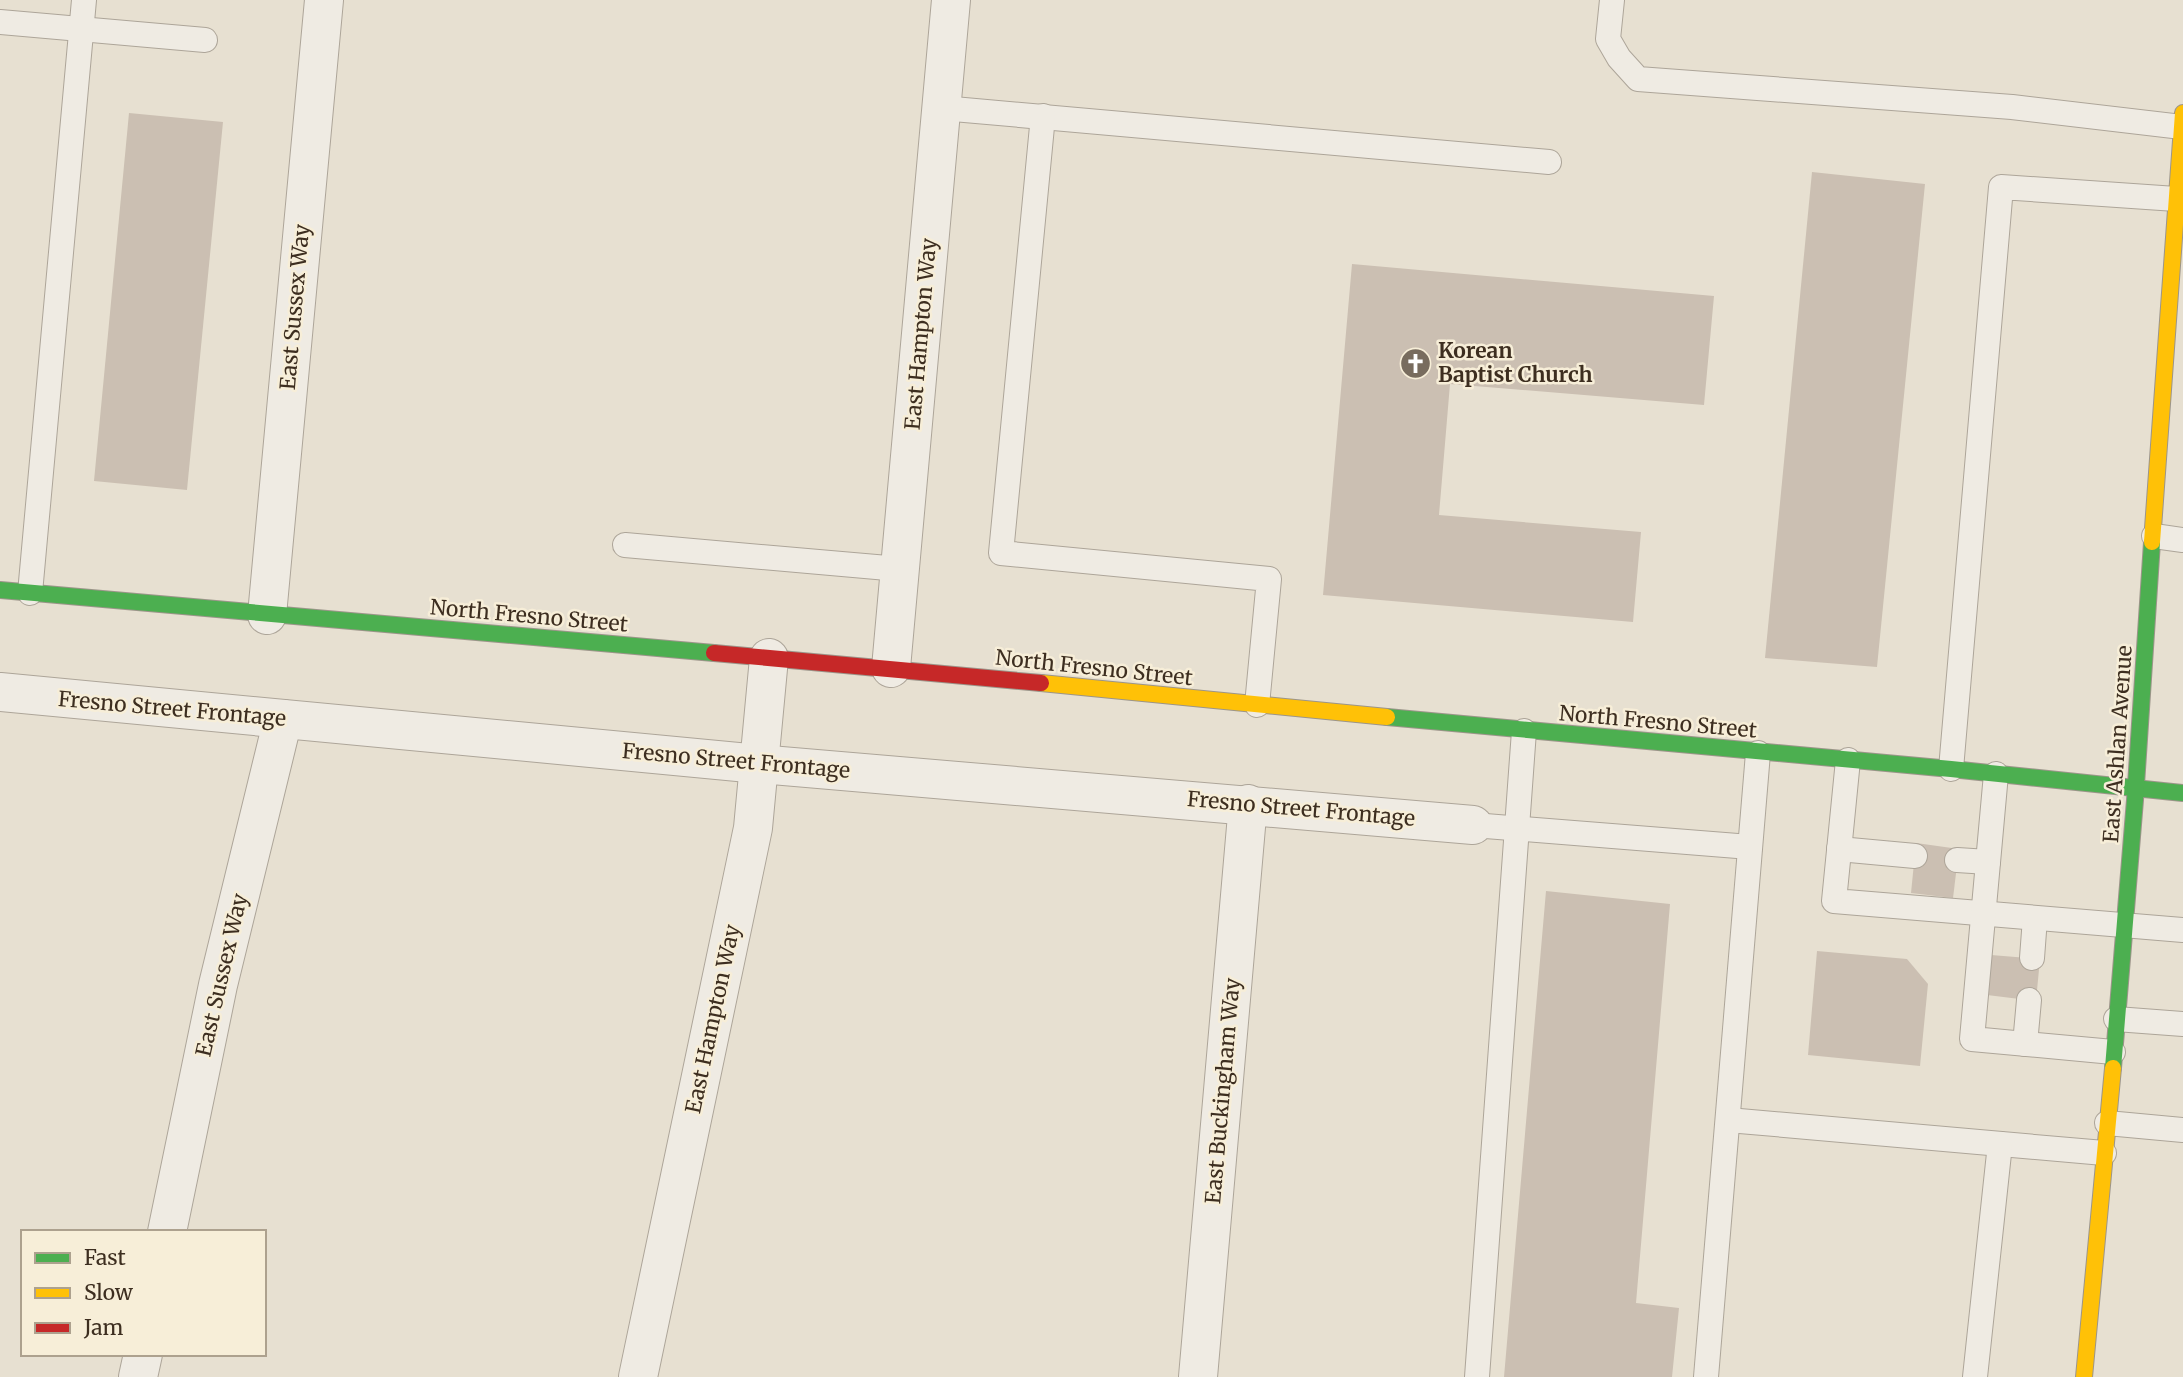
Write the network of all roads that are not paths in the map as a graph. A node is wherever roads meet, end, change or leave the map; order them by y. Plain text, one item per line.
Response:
1 (84, 0) edge
2 (324, 0) edge
3 (951, 0) edge
4 (1612, 0) edge
5 (0, 22) edge
6 (82, 28) junction
7 (205, 40) dead end
8 (942, 107) junction
9 (1043, 116) junction
10 (2182, 120) edge
11 (1549, 162) dead end
12 (2176, 200) junction
13 (2154, 536) junction
14 (2183, 540) edge
15 (625, 545) dead end
16 (899, 569) junction
17 (0, 590) edge
18 (30, 593) junction
19 (267, 615) junction
20 (769, 658) junction
21 (891, 668) junction
22 (0, 692) edge
23 (1257, 705) junction
24 (283, 719) junction
25 (1524, 731) junction
26 (1758, 753) junction
27 (1848, 760) junction
28 (760, 764) junction
29 (1951, 769) junction
30 (1996, 775) junction
31 (2136, 788) junction
32 (2183, 793) edge
33 (1248, 804) junction
34 (1473, 825) joint
35 (1516, 829) junction
36 (1750, 847) junction
37 (1839, 849) junction
38 (1915, 856) dead end
39 (1957, 860) dead end
40 (1988, 862) junction
41 (1983, 914) junction
42 (2035, 918) junction
43 (2124, 925) junction
44 (2183, 930) edge
45 (2032, 958) dead end
46 (2029, 1000) dead end
47 (2116, 1019) junction
48 (2183, 1024) edge
49 (2025, 1044) junction
50 (2113, 1052) junction
51 (1728, 1120) junction
52 (2107, 1124) junction
53 (2183, 1130) edge
54 (2000, 1144) junction
55 (2104, 1153) junction
56 (167, 1230) edge
57 (142, 1356) edge
58 (138, 1377) edge
59 (638, 1377) edge
60 (1198, 1377) edge
61 (1477, 1377) edge
62 (1706, 1377) edge
63 (1975, 1377) edge
64 (2084, 1377) edge

1 - 6 lane
2 - 19 street, East Sussex Way
3 - 8 street, East Hampton Way
4 - 10 lane
5 - 6 lane
6 - 7 lane
6 - 18 lane
8 - 9 lane
8 - 16 street, East Hampton Way
9 - 11 lane
9 - 23 lane
10 - 12 main road, East Ashlan Avenue
12 - 13 main road, East Ashlan Avenue
12 - 29 lane
13 - 14 lane
13 - 31 main road, East Ashlan Avenue
15 - 16 lane
16 - 21 street, East Hampton Way
17 - 18 main road, North Fresno Street
18 - 19 main road, North Fresno Street
19 - 20 main road, North Fresno Street
20 - 21 main road, North Fresno Street
20 - 28 street, East Hampton Way
21 - 23 main road, North Fresno Street
22 - 24 street, Fresno Street Frontage
23 - 25 main road, North Fresno Street
24 - 28 street, Fresno Street Frontage
24 - 56 street, East Sussex Way
25 - 26 main road, North Fresno Street
25 - 35 lane
26 - 27 main road, North Fresno Street
26 - 36 lane
27 - 29 main road, North Fresno Street
27 - 37 lane
28 - 33 street, Fresno Street Frontage
28 - 59 street, East Hampton Way
29 - 30 main road, North Fresno Street
30 - 31 main road, North Fresno Street
30 - 40 lane
31 - 32 main road, North Fresno Street
31 - 43 main road, East Ashlan Avenue
33 - 34 street, Fresno Street Frontage
33 - 60 street, East Buckingham Way
34 - 35 lane
35 - 36 lane
35 - 61 lane
36 - 51 lane
37 - 38 lane
37 - 41 lane
39 - 40 lane
40 - 41 lane
41 - 42 lane
41 - 49 lane
42 - 43 lane
42 - 45 lane
43 - 44 lane
43 - 47 main road, East Ashlan Avenue
46 - 49 lane
47 - 48 lane
47 - 50 main road, East Ashlan Avenue
49 - 50 lane
50 - 52 main road, East Ashlan Avenue
51 - 54 lane
51 - 62 lane
52 - 53 lane
52 - 55 main road, East Ashlan Avenue
54 - 55 lane
54 - 63 lane
55 - 64 main road, East Ashlan Avenue
57 - 58 street

